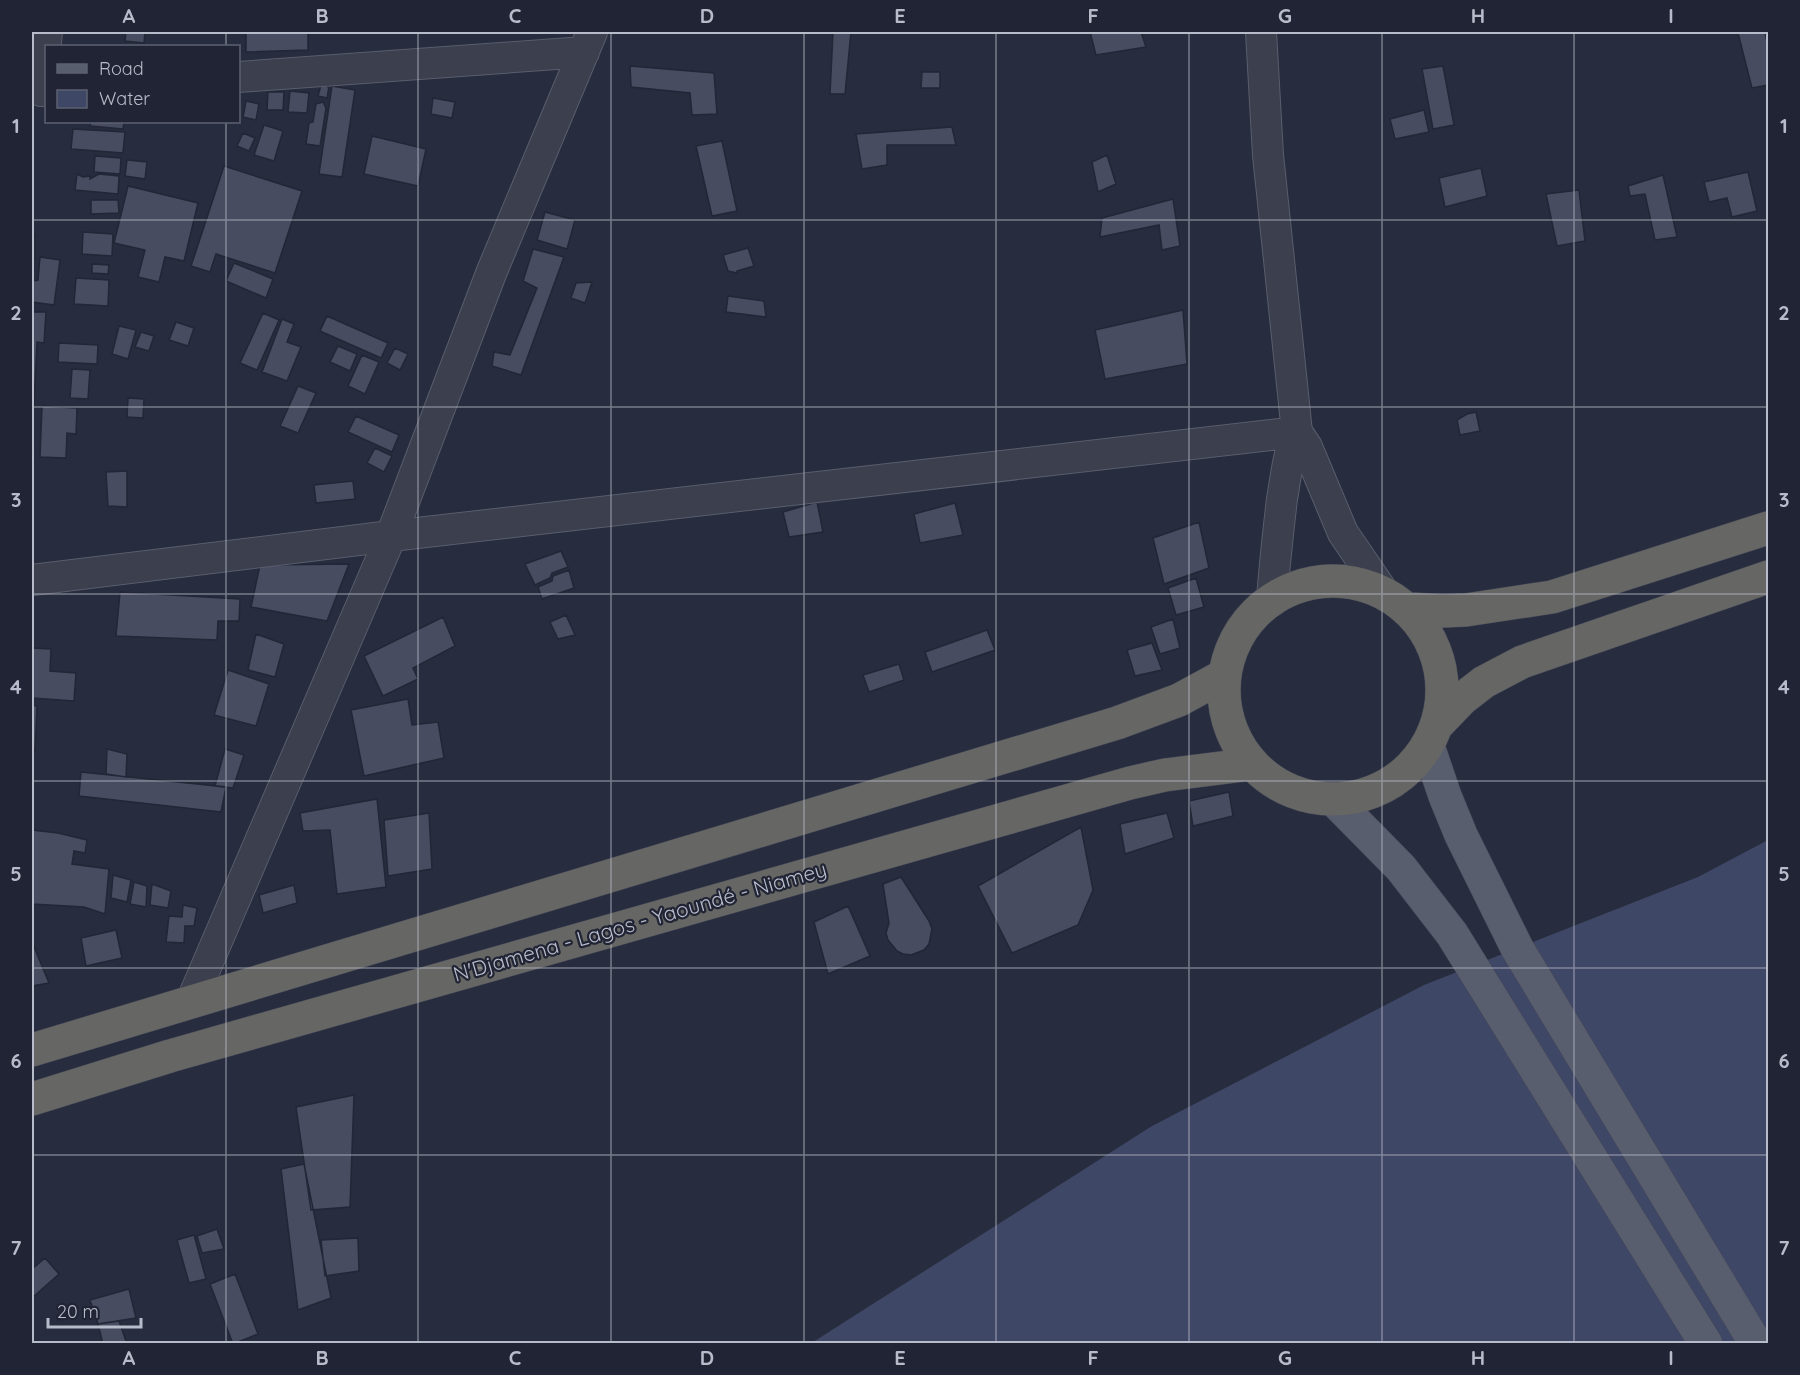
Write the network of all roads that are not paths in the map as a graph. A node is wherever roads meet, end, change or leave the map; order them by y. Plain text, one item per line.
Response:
1 (46, 32) edge
2 (1261, 32) edge
3 (588, 42) edge
4 (240, 77) edge
5 (40, 91) edge
6 (1297, 432) junction
7 (1768, 528) edge
8 (391, 536) junction
9 (1768, 577) edge
10 (32, 580) edge
11 (1382, 590) junction
12 (1272, 601) junction
13 (1411, 609) junction
14 (1225, 675) junction
15 (1432, 736) junction
16 (1252, 764) junction
17 (1333, 799) junction
18 (191, 1002) junction
19 (32, 1050) edge
20 (32, 1099) edge
21 (1706, 1344) edge
22 (1756, 1344) edge

1 - 5 street
2 - 6 street
3 - 4 street
3 - 8 street
6 - 8 street
6 - 11 street
6 - 12 street
7 - 13 highway
8 - 10 street
8 - 18 street
9 - 15 highway
11 - 12 highway
11 - 13 highway
12 - 14 highway
13 - 15 highway
14 - 16 highway
14 - 18 highway
15 - 17 highway
15 - 22 main road
16 - 17 highway
16 - 20 highway, N'Djamena - Lagos - Yaoundé - Niamey
17 - 21 main road
18 - 19 highway

